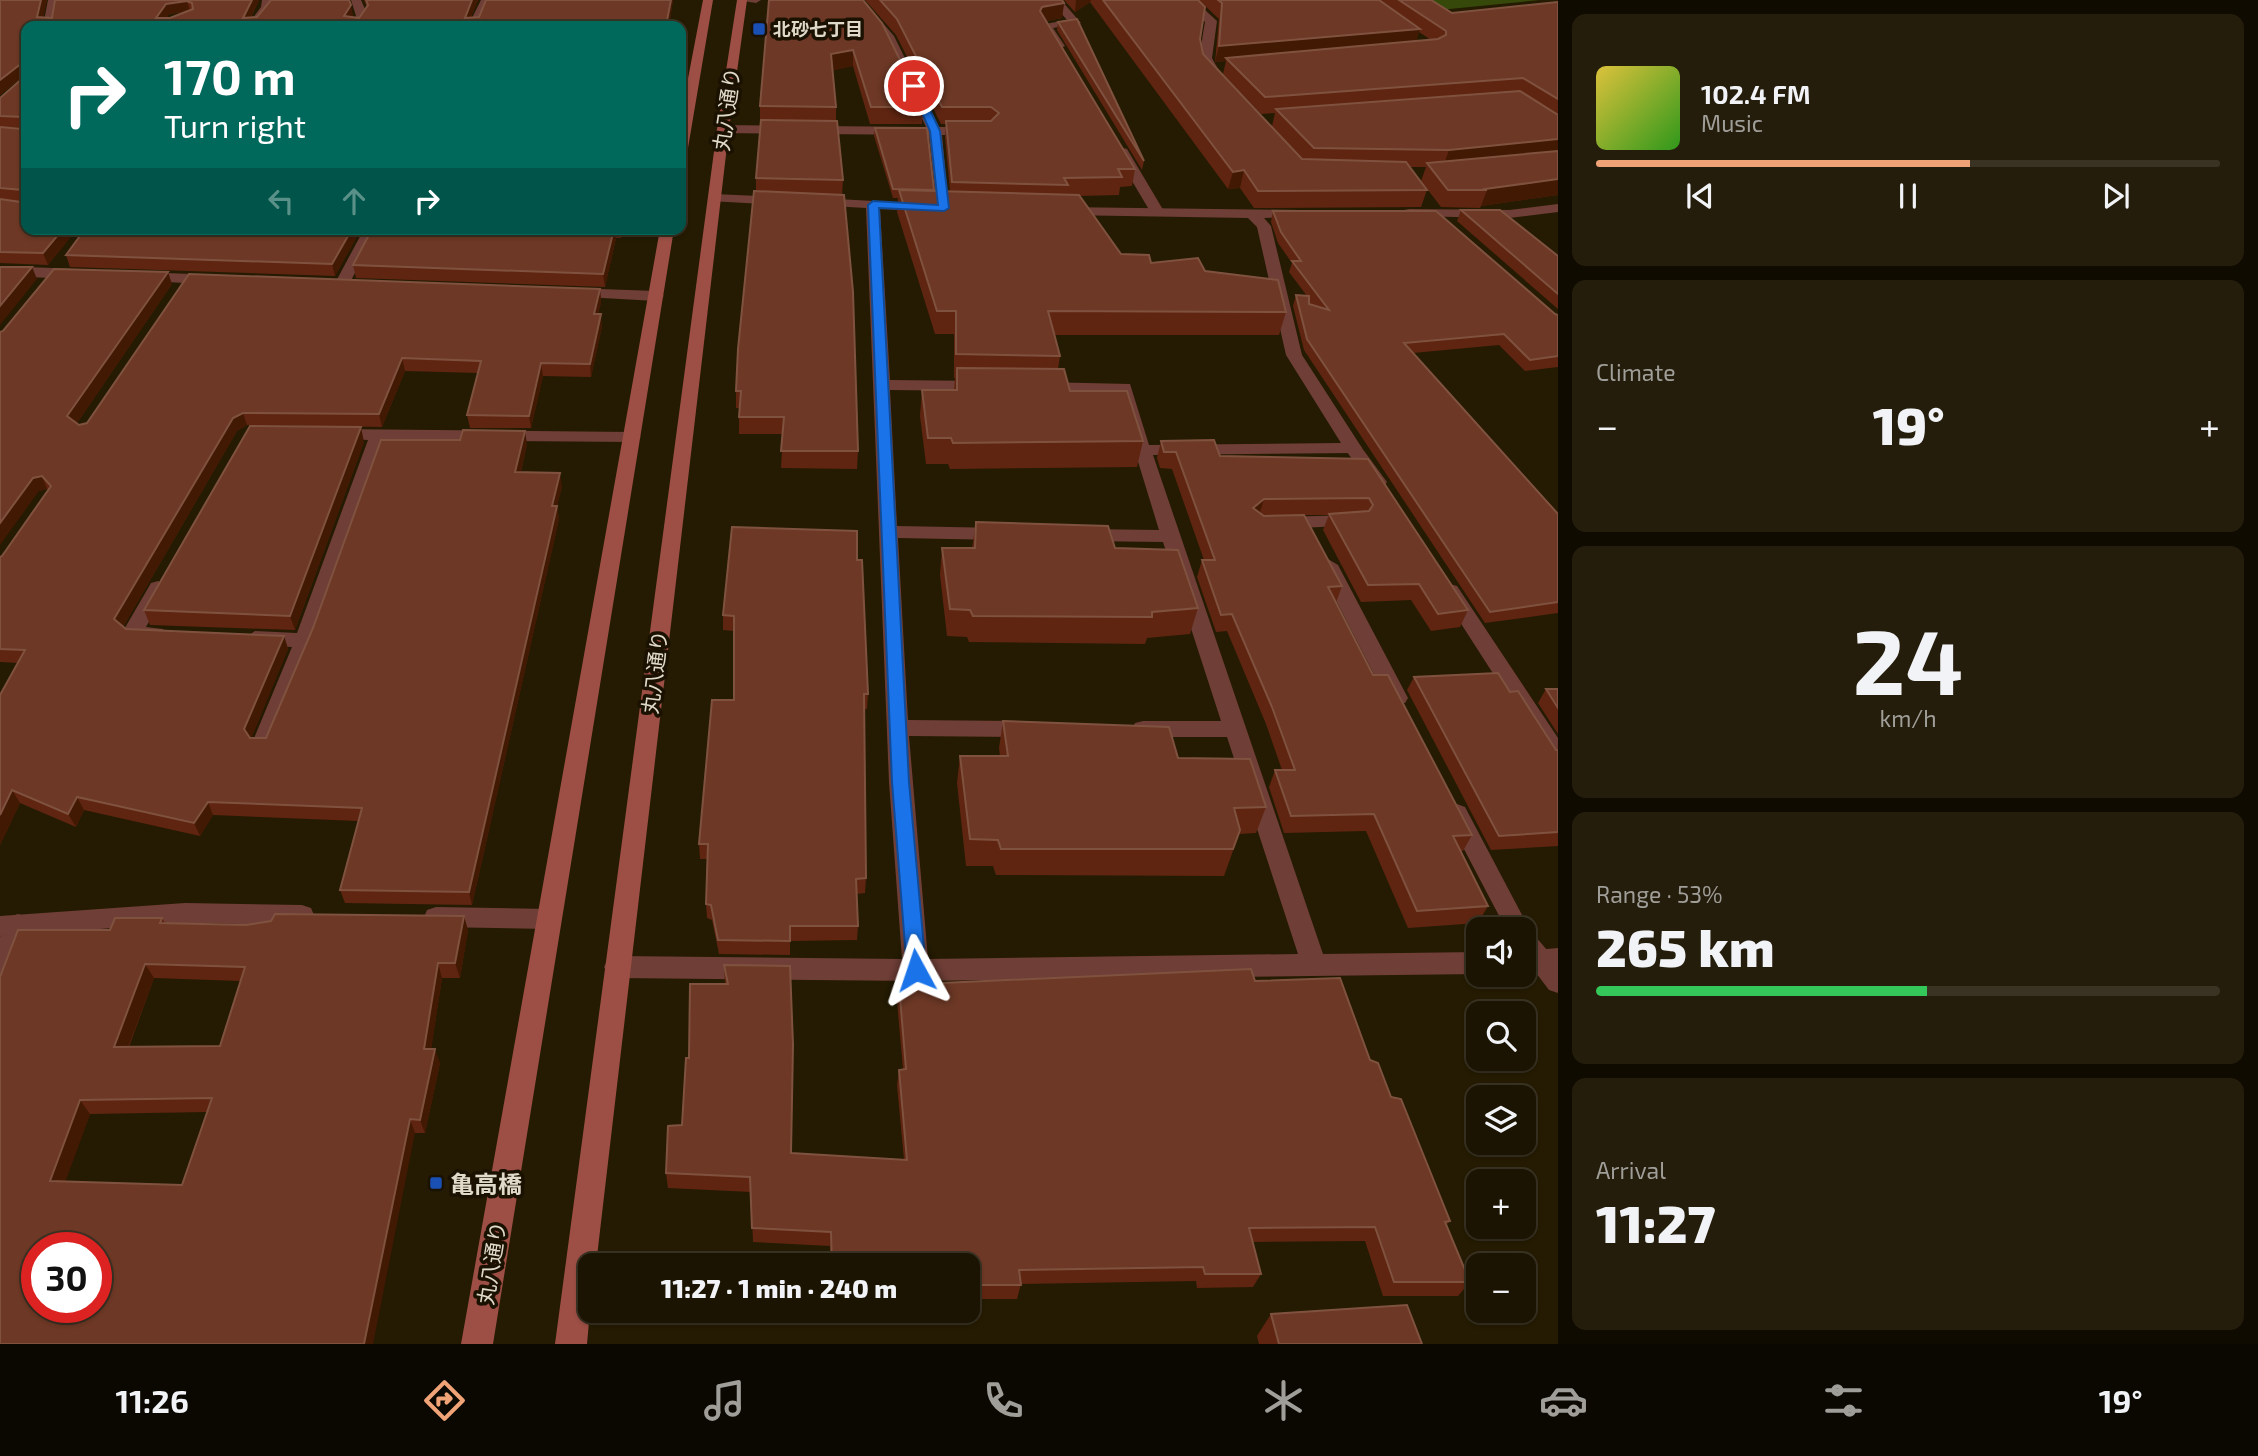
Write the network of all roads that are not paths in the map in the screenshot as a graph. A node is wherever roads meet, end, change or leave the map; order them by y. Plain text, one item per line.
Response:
1 (53, 0) edge
2 (267, 0) edge
3 (356, 0) edge
4 (486, 0) edge
5 (708, 0) edge
6 (742, 0) edge
7 (756, 0) edge
8 (857, 0) edge
9 (1055, 0) edge
10 (1188, 0) edge
11 (50, 21) edge
12 (256, 21) edge
13 (358, 21) edge
14 (475, 21) edge
15 (1067, 60) edge
16 (1224, 86) edge
17 (686, 121) edge
18 (723, 129) junction
19 (935, 131) junction
20 (989, 131) edge
21 (1116, 142) edge
22 (1420, 193) edge
23 (714, 198) junction
24 (873, 205) junction
25 (1558, 208) edge
26 (1051, 211) edge
27 (1158, 213) junction
28 (1395, 213) edge
29 (1435, 213) junction
30 (1317, 214) edge
31 (1253, 215) junction
32 (1458, 232) edge
33 (367, 235) edge
34 (666, 235) edge
35 (68, 256) edge
36 (0, 271) edge
37 (53, 273) junction
38 (93, 275) edge
39 (120, 276) edge
40 (187, 279) junction
41 (226, 280) edge
42 (342, 285) edge
43 (38, 292) edge
44 (560, 293) edge
45 (656, 296) junction
46 (172, 300) edge
47 (881, 385) junction
48 (1003, 386) edge
49 (1030, 387) edge
50 (313, 433) edge
51 (379, 434) junction
52 (632, 437) junction
53 (1353, 448) junction
54 (1142, 450) junction
55 (1391, 500) edge
56 (1355, 521) edge
57 (1306, 522) junction
58 (1259, 524) edge
59 (888, 532) junction
60 (1023, 534) edge
61 (1063, 535) edge
62 (1171, 536) junction
63 (166, 574) edge
64 (1443, 580) edge
65 (172, 635) edge
66 (239, 637) edge
67 (306, 639) junction
68 (1407, 717) edge
69 (898, 728) junction
70 (1046, 729) edge
71 (1127, 729) edge
72 (1235, 729) junction
73 (262, 743) edge
74 (1558, 756) edge
75 (1445, 790) edge
76 (325, 915) edge
77 (408, 916) edge
78 (1512, 917) edge
79 (548, 919) junction
80 (9, 925) edge
81 (1541, 961) edge
82 (1466, 963) edge
83 (0, 966) edge
84 (1314, 966) junction
85 (617, 967) junction
86 (916, 970) junction
87 (1558, 982) edge
88 (477, 1344) edge
89 (571, 1344) edge

1 - 11 street
2 - 12 street
3 - 13 street
4 - 14 street
5 - 17 main road, 丸八通り
6 - 7 street
6 - 18 main road, 丸八通り
8 - 19 street
9 - 15 street
10 - 16 street
18 - 19 street
18 - 23 main road, 丸八通り
19 - 20 street
19 - 24 street
21 - 27 street
22 - 29 street
23 - 24 street
23 - 85 main road, 丸八通り
24 - 47 street
25 - 29 street
26 - 27 street
27 - 31 street
28 - 29 street
29 - 32 street
30 - 31 street
31 - 53 street
33 - 42 street
34 - 45 main road, 丸八通り
35 - 37 street
36 - 37 street
37 - 38 street
37 - 43 street
39 - 40 street
40 - 41 street
40 - 46 street
44 - 45 street
45 - 52 main road, 丸八通り
47 - 48 street
47 - 59 street
49 - 54 street
50 - 51 street
51 - 52 street
51 - 67 street
52 - 79 main road, 丸八通り
53 - 54 street
53 - 55 street
54 - 62 street
56 - 57 street
57 - 58 street
57 - 68 street
59 - 60 street
59 - 69 street
61 - 62 street
62 - 72 street
63 - 65 street
64 - 74 street
66 - 67 street
67 - 73 street
69 - 70 street
69 - 86 street
71 - 72 street
72 - 84 street
75 - 78 street
76 - 80 street
77 - 79 street
79 - 88 main road, 丸八通り
80 - 83 street
81 - 87 street
82 - 84 street
84 - 86 street
85 - 86 street
85 - 89 main road, 丸八通り

